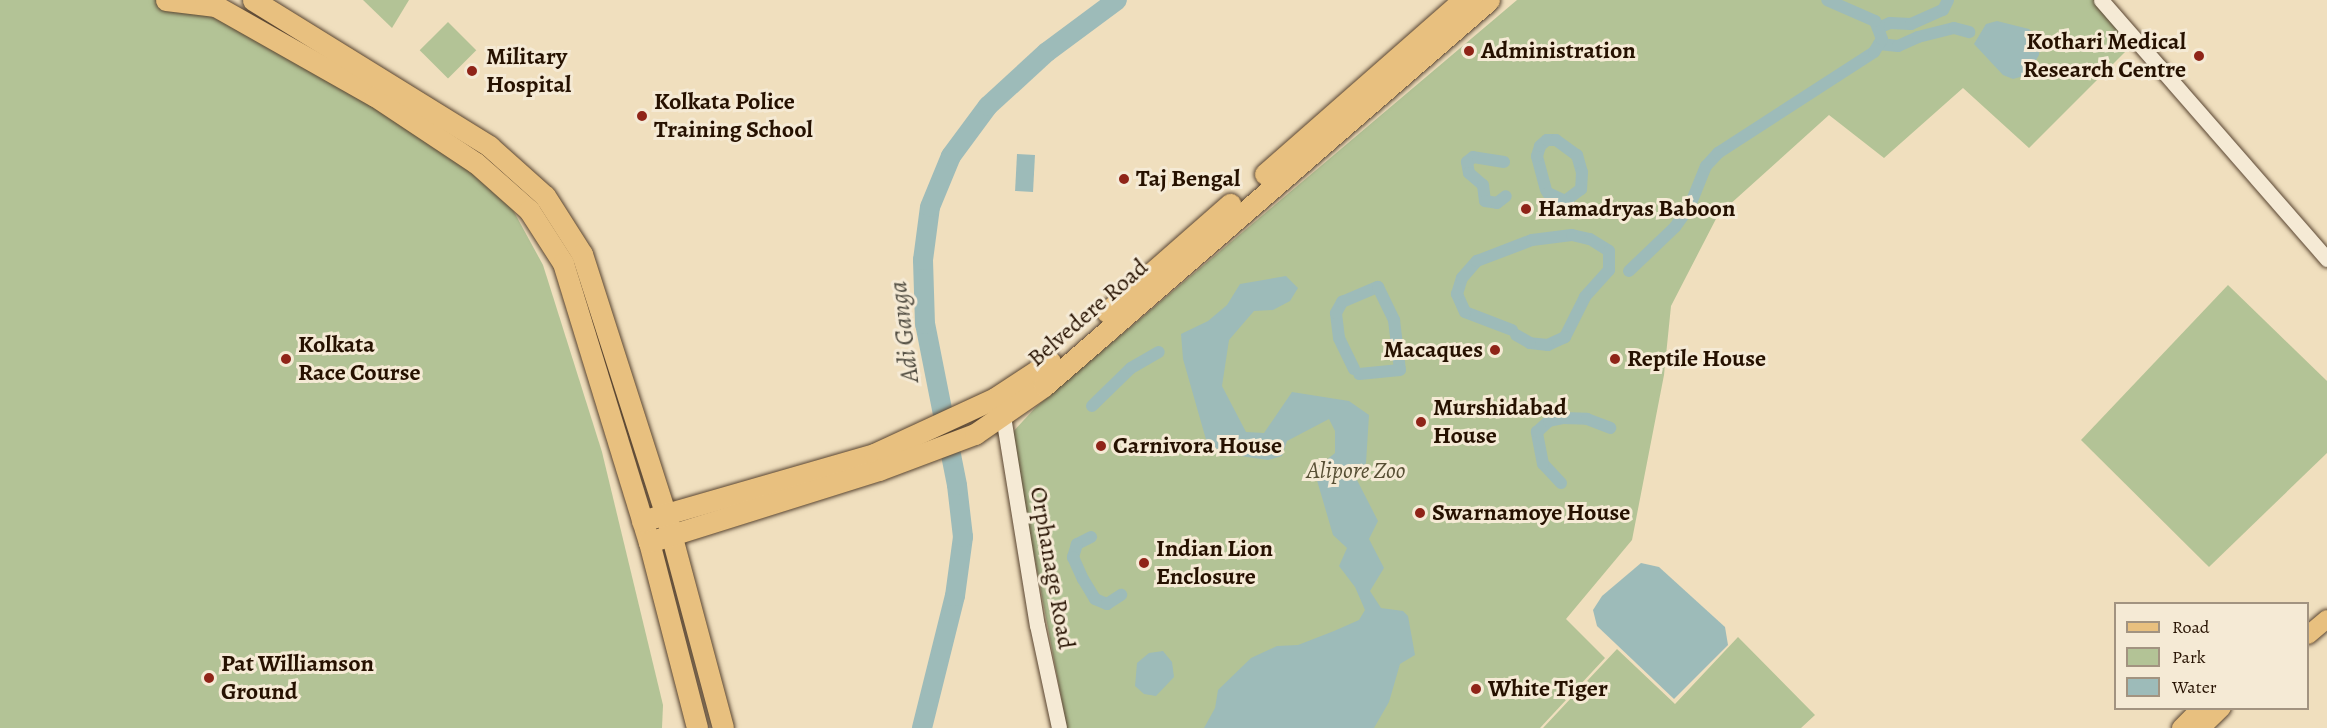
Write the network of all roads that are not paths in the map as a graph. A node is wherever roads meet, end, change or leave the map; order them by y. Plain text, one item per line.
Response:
1 (166, 0) edge
2 (253, 0) edge
3 (1463, 0) edge
4 (1489, 0) edge
5 (2101, 0) edge
6 (209, 3) edge
7 (380, 87) junction
8 (2327, 259) edge
9 (1003, 416) junction
10 (900, 452) junction
11 (666, 515) junction
12 (642, 521) junction
13 (671, 536) junction
14 (648, 542) junction
15 (2327, 605) edge
16 (2309, 618) edge
17 (2327, 619) edge
18 (2309, 633) edge
19 (2199, 710) edge
20 (2220, 710) edge
21 (697, 728) edge
22 (723, 728) edge
23 (1059, 728) edge
24 (2181, 728) edge
25 (2201, 728) edge

1 - 6 highway
2 - 7 highway
3 - 10 highway, Belvedere Road
4 - 9 highway, Belvedere Road
5 - 8 street
6 - 7 highway
7 - 11 highway
7 - 12 highway
9 - 10 highway, Belvedere Road
9 - 23 street, Orphanage Road
10 - 11 highway, Belvedere Road
10 - 13 highway, Belvedere Road
11 - 12 highway, Belvedere Road
11 - 13 highway
12 - 14 highway
13 - 14 highway, Belvedere Road
13 - 22 highway
14 - 21 highway
15 - 16 main road
17 - 18 main road
19 - 24 main road
20 - 25 main road

